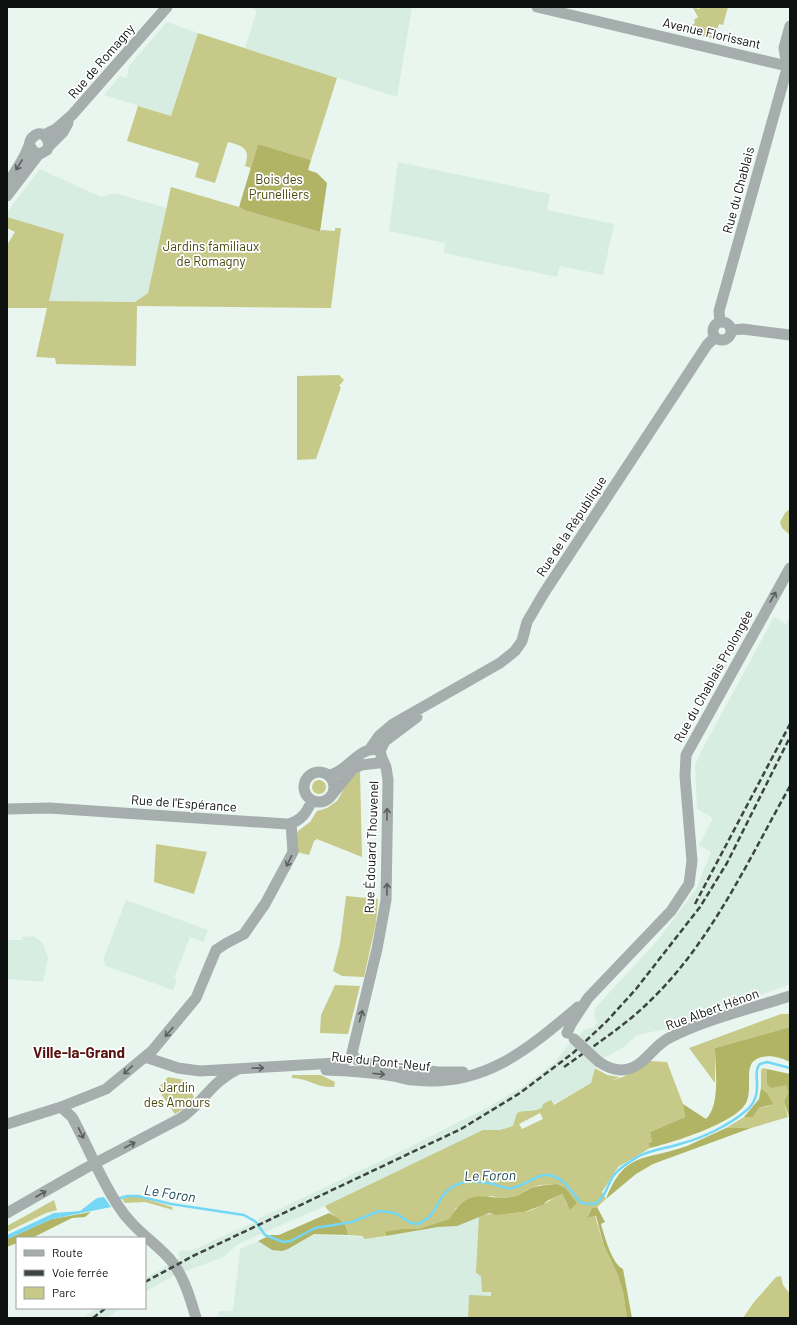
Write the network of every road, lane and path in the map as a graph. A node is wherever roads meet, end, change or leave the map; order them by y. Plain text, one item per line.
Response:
1 (167, 7) edge
2 (537, 7) edge
3 (790, 26) edge
4 (788, 62) edge
5 (72, 115) junction
6 (44, 135) junction
7 (29, 145) junction
8 (49, 146) junction
9 (39, 154) junction
10 (7, 184) edge
11 (7, 196) edge
12 (720, 322) junction
13 (731, 330) junction
14 (790, 335) edge
15 (715, 337) junction
16 (788, 571) edge
17 (377, 753) junction
18 (329, 776) junction
19 (331, 796) junction
20 (312, 800) junction
21 (7, 802) edge
22 (43, 808) junction
23 (7, 809) edge
24 (291, 823) junction
25 (790, 996) edge
26 (588, 998) junction
27 (548, 1032) junction
28 (571, 1036) junction
29 (352, 1054) junction
30 (145, 1057) junction
31 (277, 1067) junction
32 (238, 1068) junction
33 (416, 1069) junction
34 (200, 1071) junction
35 (482, 1072) junction
36 (413, 1080) junction
37 (206, 1094) junction
38 (61, 1107) junction
39 (7, 1124) edge
40 (95, 1163) junction
41 (7, 1213) edge
42 (196, 1318) edge

1 - 5 street, Rue de Romagny
2 - 4 street, Avenue Florissant
3 - 4 street, Rue du Chablais
4 - 12 street, Rue du Chablais
5 - 6 street, Rue de Romagny
5 - 8 street, Rue de Romagny
6 - 7 street
6 - 8 street
7 - 9 street
7 -> 10 street
8 - 9 street
9 - 11 street
12 - 13 street
12 - 15 street
13 - 14 street
13 - 15 street
15 - 17 street, Rue de la République
26 -> 16 street, Rue du Chablais Prolongée
17 - 18 street, Rue de la République
17 - 19 street
29 -> 17 street, Rue Édouard Thouvenel
18 - 19 street
18 - 20 street
19 - 20 street
20 - 24 street
21 - 22 street, Rue de l'Espérance
22 - 23 street, Rue de l'Espérance
22 - 24 street, Rue de l'Espérance
24 -> 30 street
25 - 28 street, Rue Albert Hénon, bridge
26 - 27 street, Rue du Chablais Prolongée
26 - 28 street, Rue du Chablais Prolongée
27 - 28 street
27 - 35 street, Rue du Pont-Neuf
29 - 31 street, Rue du Pont-Neuf
29 - 33 street, Rue du Pont-Neuf
30 - 34 street, Rue du Pont-Neuf
30 -> 38 street
32 -> 31 street, Rue du Pont-Neuf
31 -> 36 street, Rue du Pont-Neuf
32 - 34 street, Rue du Pont-Neuf
32 - 37 street
33 - 35 street, Rue du Pont-Neuf
33 - 36 street
34 - 37 street
35 - 36 street, Rue du Pont-Neuf
40 -> 37 street
38 - 39 street
38 -> 40 street
41 -> 40 street
40 - 42 street

